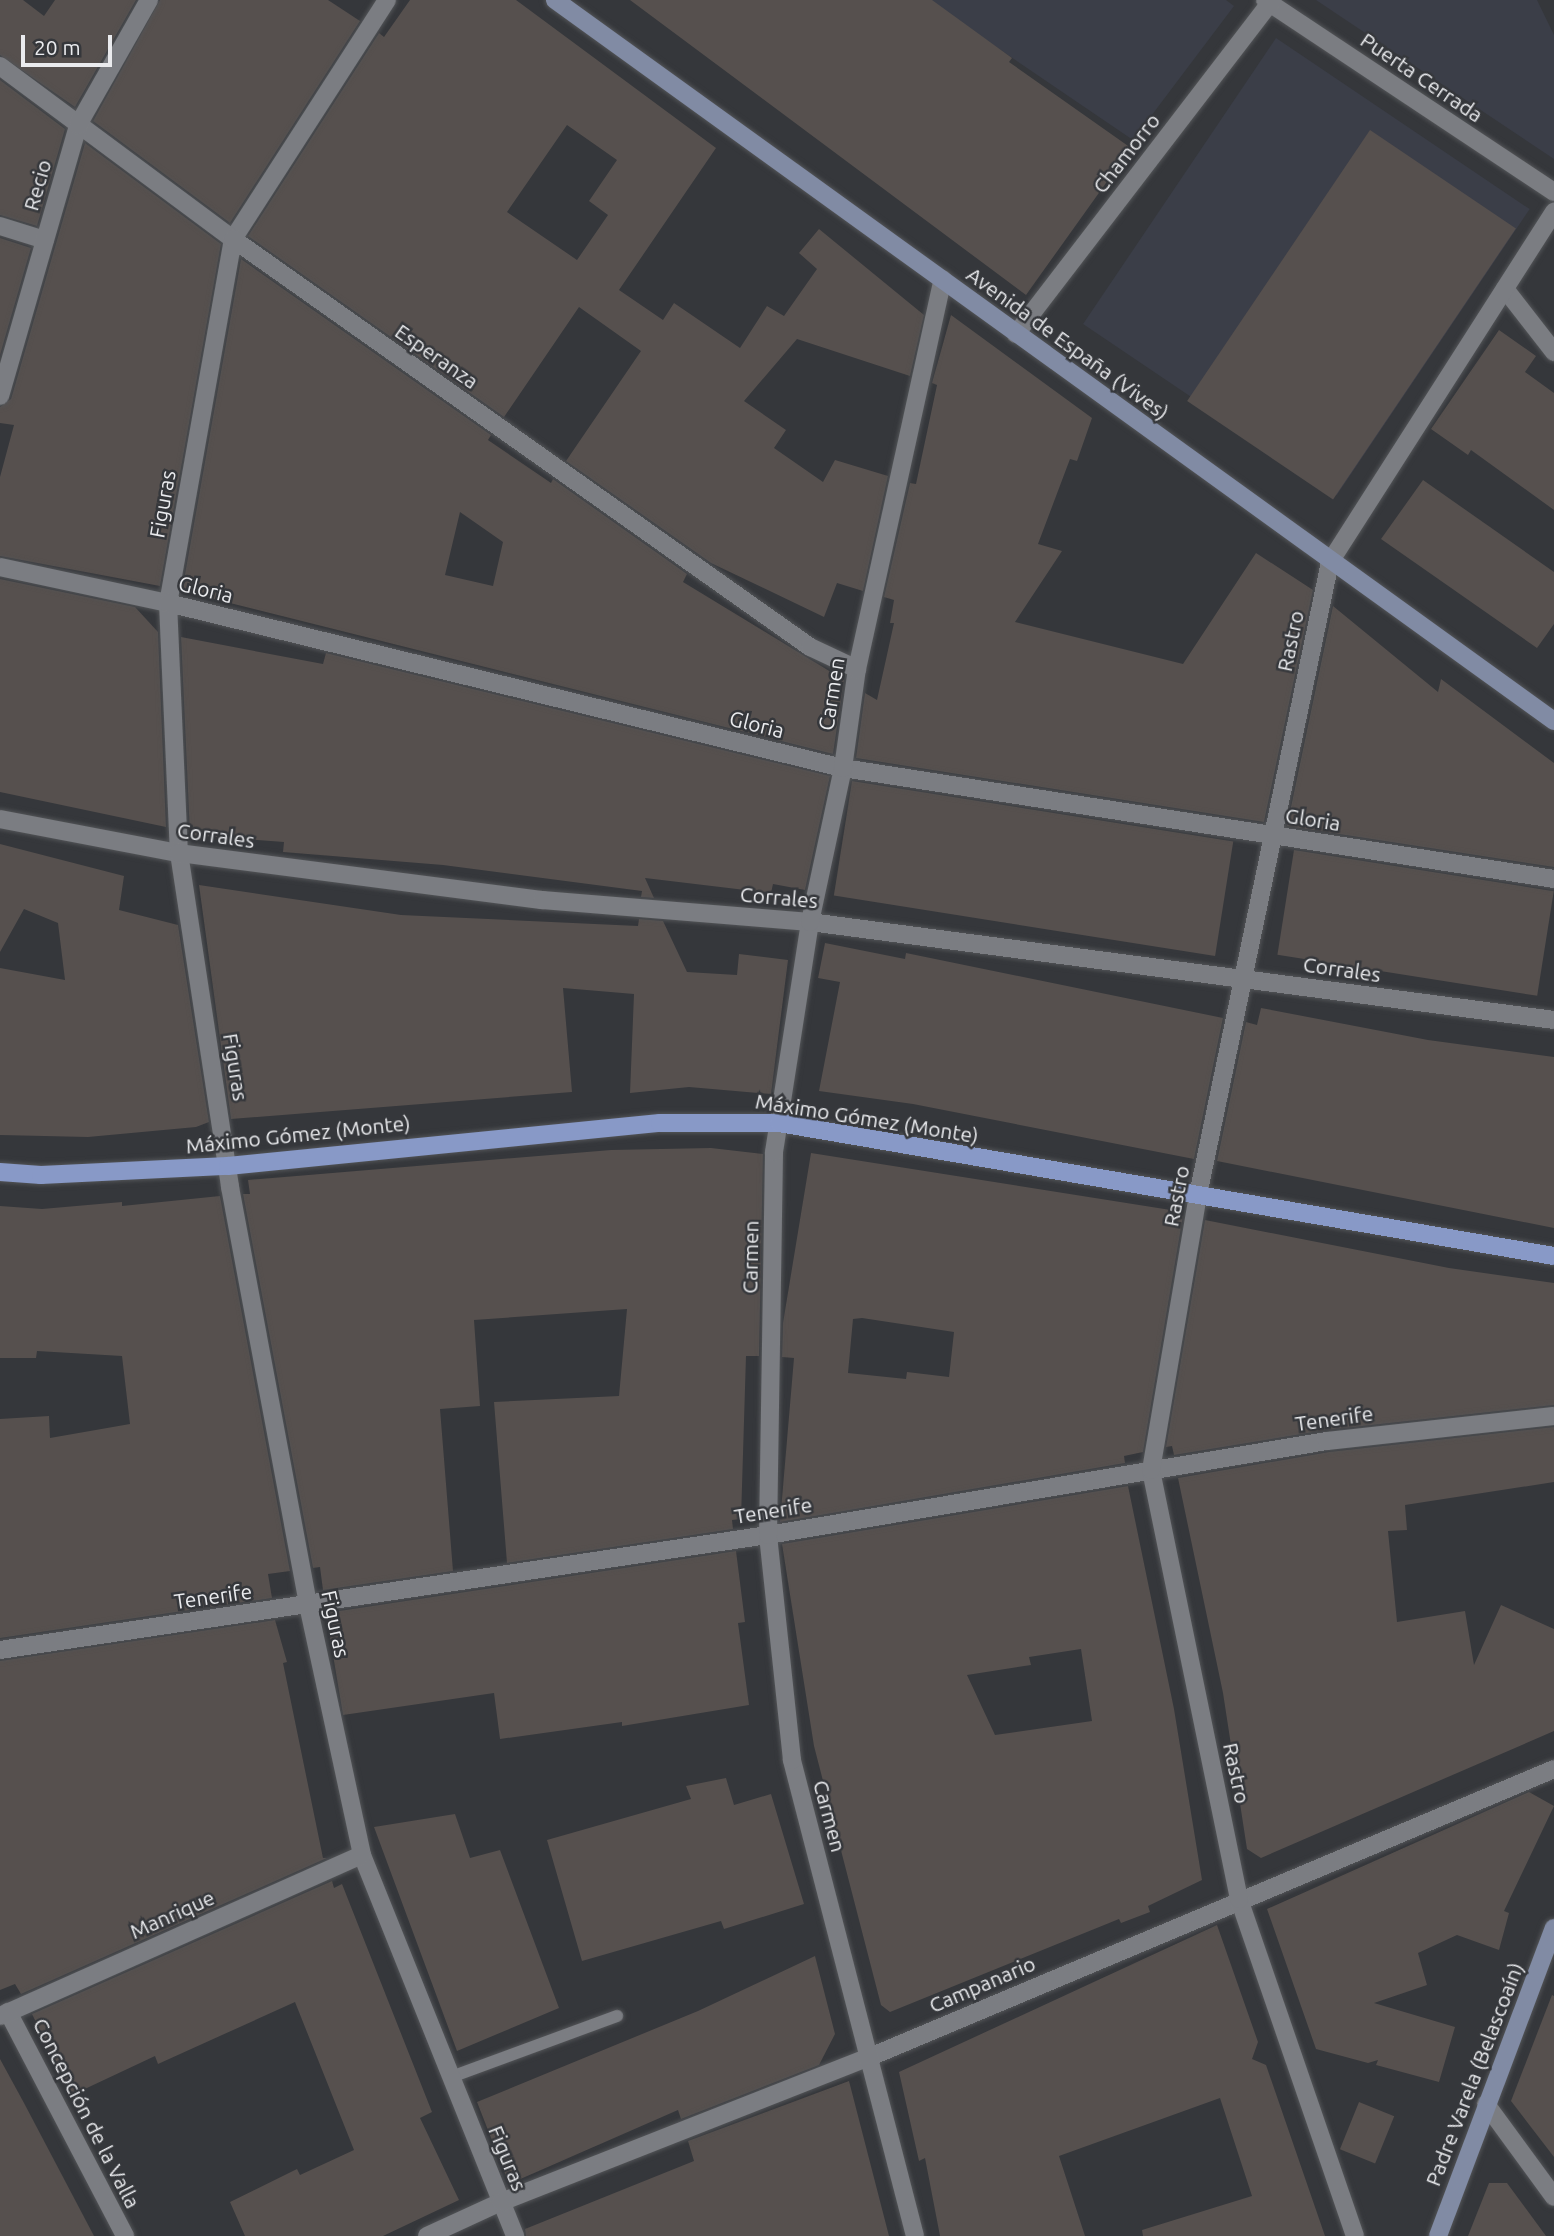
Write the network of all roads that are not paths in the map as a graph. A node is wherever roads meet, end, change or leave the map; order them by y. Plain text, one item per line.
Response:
1 (149, 0) edge
2 (387, 0) edge
3 (555, 0) edge
4 (1269, 1) edge
5 (0, 66) edge
6 (78, 125) junction
7 (1554, 192) edge
8 (1554, 212) edge
9 (0, 226) edge
10 (233, 239) junction
11 (45, 240) junction
12 (943, 279) junction
13 (1505, 289) junction
14 (1016, 334) junction
15 (1554, 352) edge
16 (0, 396) edge
17 (1330, 562) junction
18 (0, 567) edge
19 (167, 603) junction
20 (857, 669) junction
21 (1554, 721) edge
22 (843, 768) junction
23 (0, 818) edge
24 (1271, 836) junction
25 (179, 853) junction
26 (1554, 879) edge
27 (810, 922) junction
28 (1245, 979) junction
29 (1554, 1020) edge
30 (779, 1124) junction
31 (228, 1166) junction
32 (0, 1172) edge
33 (1198, 1195) junction
34 (1554, 1256) edge
35 (1554, 1416) edge
36 (1151, 1470) junction
37 (768, 1535) junction
38 (308, 1605) junction
39 (0, 1650) edge
40 (1554, 1769) edge
41 (362, 1855) junction
42 (1239, 1899) junction
43 (1554, 1928) edge
44 (4, 2013) edge
45 (617, 2016) dead end
46 (870, 2057) junction
47 (451, 2077) junction
48 (1486, 2104) junction
49 (1554, 2197) edge
50 (501, 2202) junction
51 (125, 2236) edge
52 (427, 2236) edge
53 (515, 2236) edge
54 (915, 2236) edge
55 (1355, 2236) edge
56 (1437, 2236) edge

1 - 6 street, Recio
2 - 10 street, Figuras
3 - 12 street, Avenida de España (Vives)
4 - 7 street, Puerta Cerrada
4 - 14 street, Chamorro
5 - 6 street, Esperanza
6 - 10 street, Esperanza
6 - 11 street, Recio
8 - 13 street, Rastro
9 - 11 street
10 - 19 street, Figuras
10 - 20 street, Esperanza
11 - 16 street, Recio
12 - 14 street, Avenida de España (Vives)
12 - 20 street, Carmen
13 - 15 street
13 - 17 street, Rastro
14 - 17 street, Avenida de España (Vives)
17 - 21 street, Avenida de España (Vives)
17 - 24 street, Rastro
18 - 19 street, Gloria
19 - 22 street, Gloria
19 - 25 street, Figuras
20 - 22 street, Carmen
22 - 24 street, Gloria
22 - 27 street, Carmen
23 - 25 street, Corrales
24 - 26 street, Gloria
24 - 28 street, Rastro
25 - 27 street, Corrales
25 - 31 street, Figuras
27 - 28 street, Corrales
27 - 30 street, Carmen
28 - 29 street, Corrales
28 - 33 street, Rastro
30 - 31 main road, Máximo Gómez (Monte)
30 - 33 main road, Máximo Gómez (Monte)
30 - 37 street, Carmen
31 - 32 main road, Máximo Gómez (Monte)
31 - 38 street, Figuras
33 - 34 main road, Máximo Gómez (Monte)
33 - 36 street, Rastro
35 - 36 street, Tenerife
36 - 37 street, Tenerife
36 - 42 street, Rastro
37 - 38 street, Tenerife
37 - 46 street, Carmen
38 - 39 street, Tenerife
38 - 41 street, Figuras
40 - 42 street, Campanario
41 - 44 street, Manrique
41 - 47 street, Figuras
42 - 46 street, Campanario
42 - 55 street, Rastro
43 - 48 street, Padre Varela (Belascoaín)
44 - 51 street, Concepción de la Valla
45 - 47 lane
46 - 50 street, Campanario
46 - 54 street, Carmen
47 - 50 street, Figuras
48 - 49 street
48 - 56 street, Padre Varela (Belascoaín)
50 - 52 street, Campanario
50 - 53 street, Figuras

